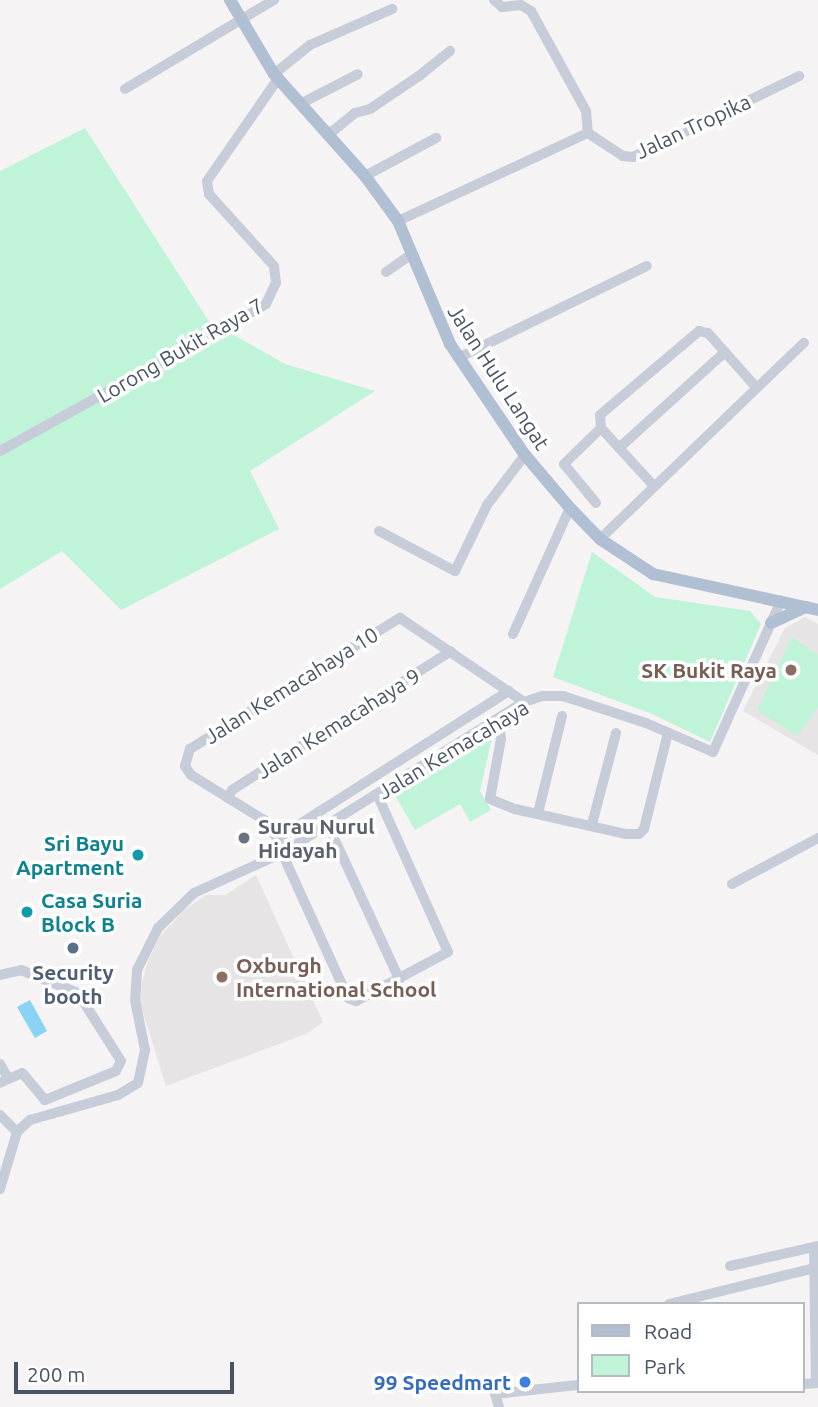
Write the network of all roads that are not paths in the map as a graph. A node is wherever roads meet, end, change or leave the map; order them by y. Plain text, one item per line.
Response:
1 (230, 0) edge
2 (274, 0) edge
3 (494, 0) edge
4 (392, 9) dead end
5 (242, 19) junction
6 (450, 51) dead end
7 (358, 74) dead end
8 (276, 76) junction
9 (799, 76) dead end
10 (125, 89) dead end
11 (300, 104) junction
12 (588, 133) junction
13 (328, 135) junction
14 (436, 138) dead end
15 (365, 176) junction
16 (398, 221) junction
17 (410, 255) junction
18 (647, 266) dead end
19 (386, 272) dead end
20 (804, 343) dead end
21 (725, 352) junction
22 (458, 358) junction
23 (755, 386) junction
24 (601, 428) junction
25 (619, 448) junction
26 (0, 451) edge
27 (525, 455) junction
28 (653, 485) junction
29 (596, 503) dead end
30 (570, 508) junction
31 (379, 531) dead end
32 (600, 539) junction
33 (781, 601) junction
34 (811, 608) edge
35 (771, 623) junction
36 (513, 634) dead end
37 (451, 651) junction
38 (509, 691) junction
39 (524, 702) junction
40 (562, 716) dead end
41 (499, 718) junction
42 (616, 733) dead end
43 (668, 733) junction
44 (377, 794) junction
45 (228, 798) junction
46 (538, 813) junction
47 (592, 824) junction
48 (328, 825) junction
49 (278, 838) junction
50 (818, 838) edge
51 (284, 852) junction
52 (732, 884) dead end
53 (0, 975) edge
54 (399, 979) junction
55 (0, 1065) edge
56 (4, 1080) edge
57 (1, 1117) edge
58 (17, 1132) junction
59 (0, 1189) edge
60 (816, 1246) edge
61 (730, 1266) dead end
62 (816, 1267) edge
63 (716, 1300) edge
64 (692, 1302) edge
65 (817, 1383) edge
66 (576, 1385) edge
67 (499, 1407) edge

1 - 5 main road, Jalan Hulu Langat
2 - 5 street
3 - 12 street
4 - 8 street, Lorong Bukit Raya 7
5 - 8 main road, Jalan Hulu Langat
5 - 10 street
6 - 13 street
7 - 11 street
8 - 11 main road, Jalan Hulu Langat
8 - 26 street, Lorong Bukit Raya 7
9 - 12 street, Jalan Tropika
11 - 13 main road, Jalan Hulu Langat
12 - 16 street
13 - 15 main road, Jalan Hulu Langat
14 - 15 street
15 - 16 main road, Jalan Hulu Langat
16 - 17 main road, Jalan Hulu Langat
17 - 19 street
17 - 22 main road, Jalan Hulu Langat
18 - 22 street
20 - 23 street
21 - 23 street
21 - 24 street
21 - 25 street
22 - 27 main road, Jalan Hulu Langat
23 - 28 street
24 - 25 street
24 - 29 street
25 - 28 street
27 - 30 main road, Jalan Hulu Langat
27 - 31 street
28 - 32 street
30 - 32 main road, Jalan Hulu Langat
30 - 36 street
32 - 33 main road, Jalan Hulu Langat
33 - 34 main road, Jalan Hulu Langat
33 - 35 street, Jalan Kemacahaya
34 - 35 main road
35 - 43 street, Jalan Kemacahaya
37 - 38 street
37 - 45 street, Jalan Kemacahaya 9
37 - 45 street, Jalan Kemacahaya 10
38 - 39 street
38 - 49 street
39 - 41 street, Jalan Kemacahaya
39 - 43 street, Jalan Kemacahaya
40 - 46 street
41 - 44 street, Jalan Kemacahaya
41 - 46 street
42 - 47 street
43 - 47 street
44 - 48 street, Jalan Kemacahaya
44 - 54 street
45 - 49 street
46 - 47 street
48 - 51 street, Jalan Kemacahaya
48 - 54 street
49 - 51 street
50 - 52 street
51 - 54 street
51 - 58 street, Jalan Kemacahaya
53 - 56 street
55 - 56 street
57 - 58 street
58 - 59 street
60 - 61 street
60 - 62 street
62 - 63 street
62 - 65 street
63 - 64 street
66 - 67 street

